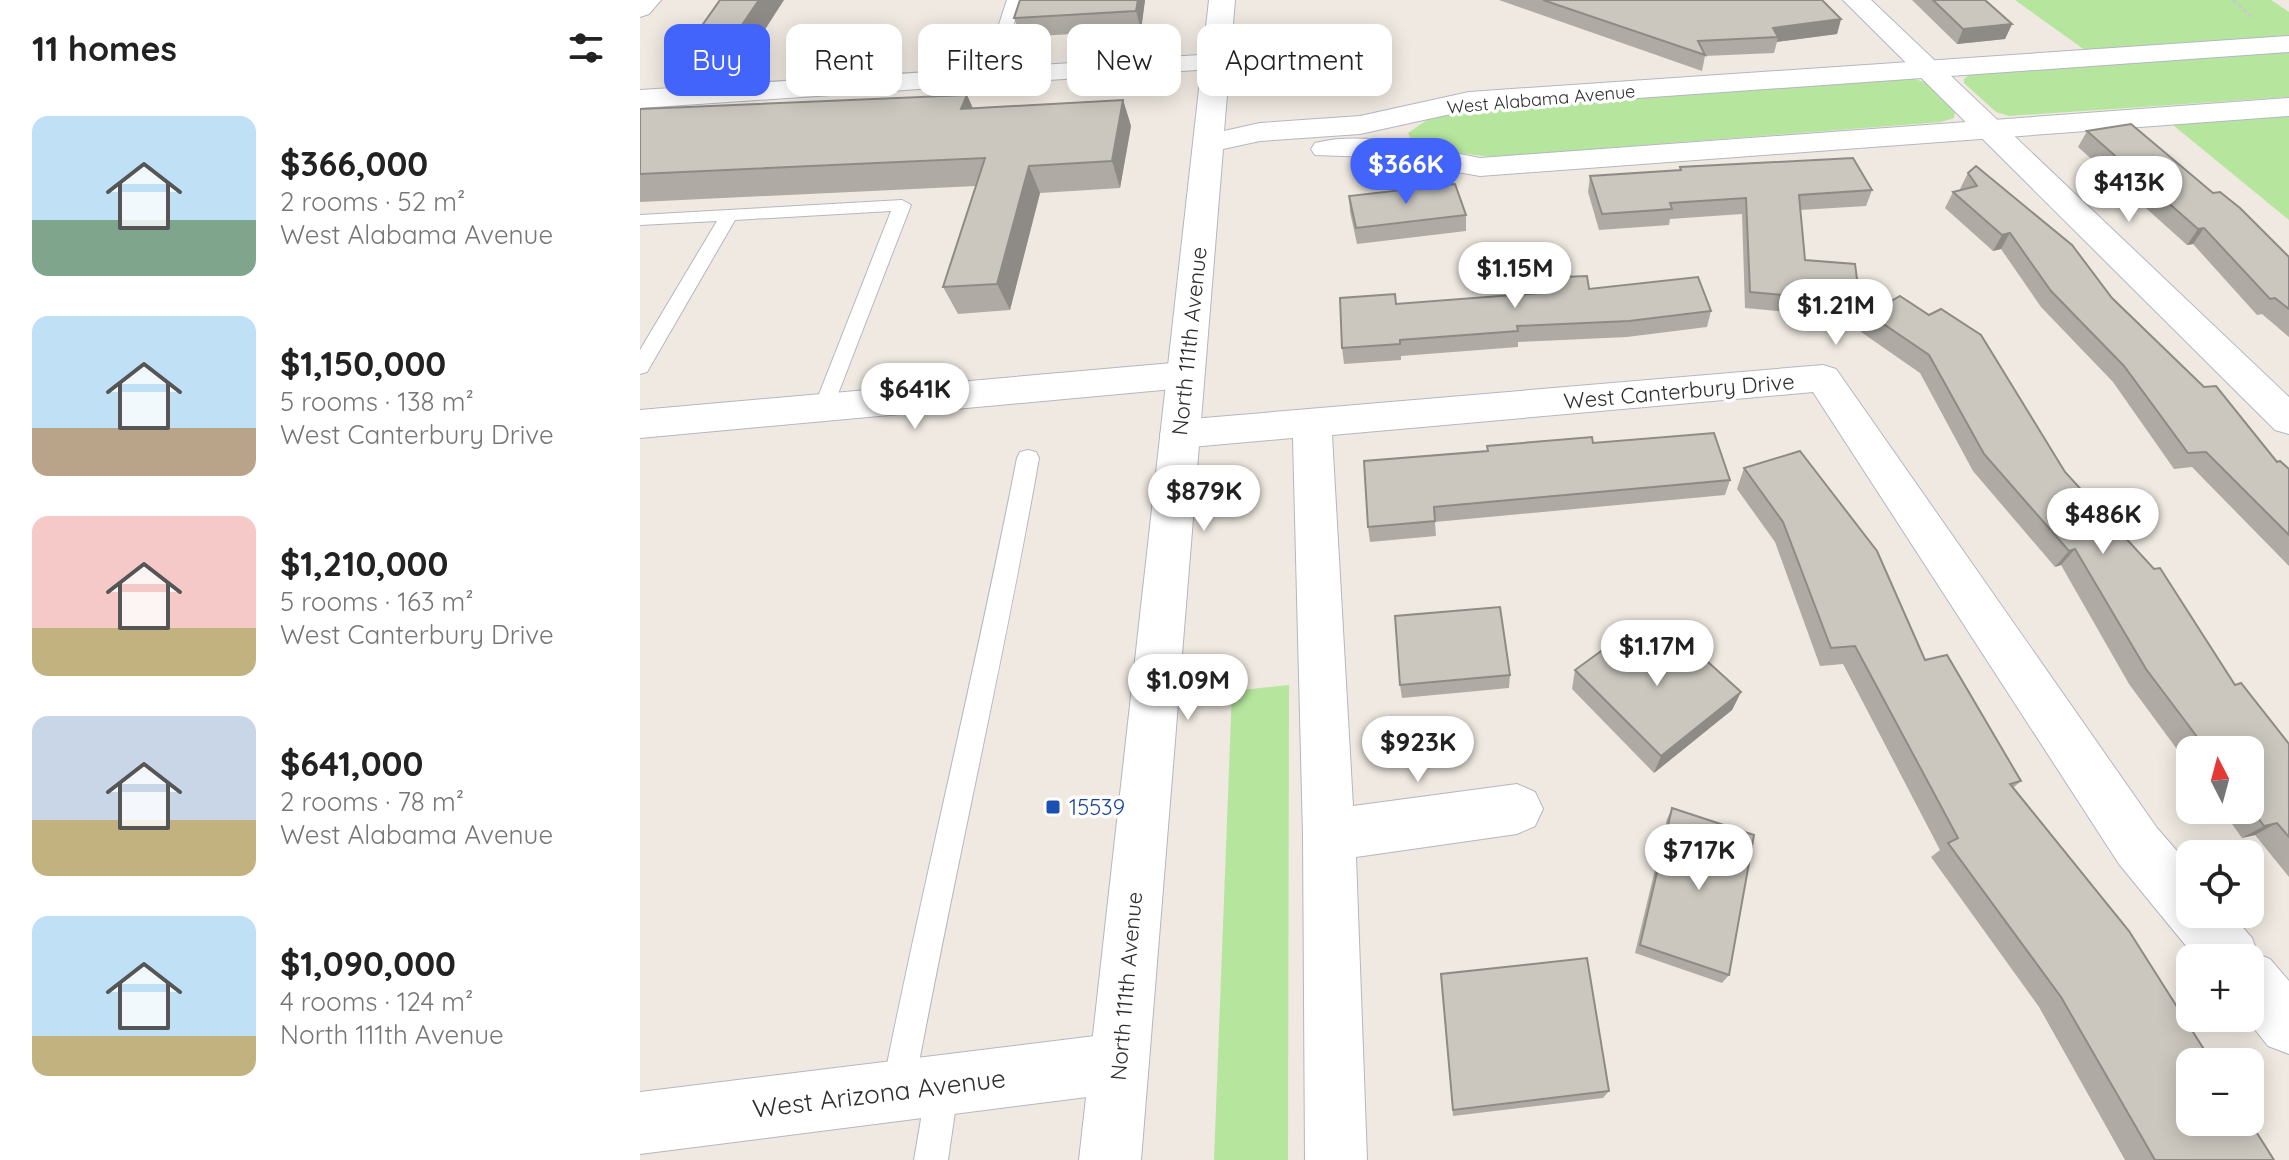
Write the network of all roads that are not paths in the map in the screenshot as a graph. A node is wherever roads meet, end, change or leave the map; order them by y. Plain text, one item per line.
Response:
1 (648, 0) edge
2 (1014, 0) edge
3 (1222, 0) edge
4 (1856, 0) edge
5 (640, 9) edge
6 (1006, 24) edge
7 (1220, 24) edge
8 (2289, 44) edge
9 (1197, 63) edge
10 (1929, 69) junction
11 (1051, 72) edge
12 (918, 81) edge
13 (1213, 96) edge
14 (640, 99) edge
15 (2289, 107) edge
16 (1990, 129) junction
17 (1209, 143) junction
18 (729, 215) junction
19 (640, 220) edge
20 (640, 367) edge
21 (1184, 375) junction
22 (824, 407) junction
23 (2289, 420) edge
24 (640, 424) edge
25 (1312, 424) junction
26 (1180, 434) junction
27 (1028, 458) dead end
28 (1517, 809) dead end
29 (1329, 835) junction
30 (2176, 891) edge
31 (2207, 928) edge
32 (2220, 944) edge
33 (2264, 996) edge
34 (2289, 1025) edge
35 (1119, 1063) junction
36 (920, 1087) junction
37 (640, 1123) edge
38 (931, 1160) edge
39 (1110, 1160) edge
40 (1336, 1160) edge

1 - 5 street
2 - 6 lane
3 - 7 street, North 111th Avenue
4 - 10 street
8 - 10 street, West Alabama Avenue
9 - 11 street
10 - 16 street
10 - 17 street, West Alabama Avenue
12 - 14 street
13 - 17 street, North 111th Avenue
15 - 16 street
16 - 17 street
16 - 23 street
17 - 21 street, North 111th Avenue
18 - 19 lane
18 - 20 lane
18 - 22 lane
21 - 22 street
21 - 26 street, North 111th Avenue
22 - 24 street
25 - 26 street, West Canterbury Drive
25 - 29 street
25 - 30 street, West Canterbury Drive
26 - 35 street, North 111th Avenue
27 - 36 lane
28 - 29 street
29 - 40 street
31 - 32 street
33 - 34 street
35 - 36 street, West Arizona Avenue
35 - 39 street, North 111th Avenue
36 - 37 street, West Arizona Avenue
36 - 38 lane

